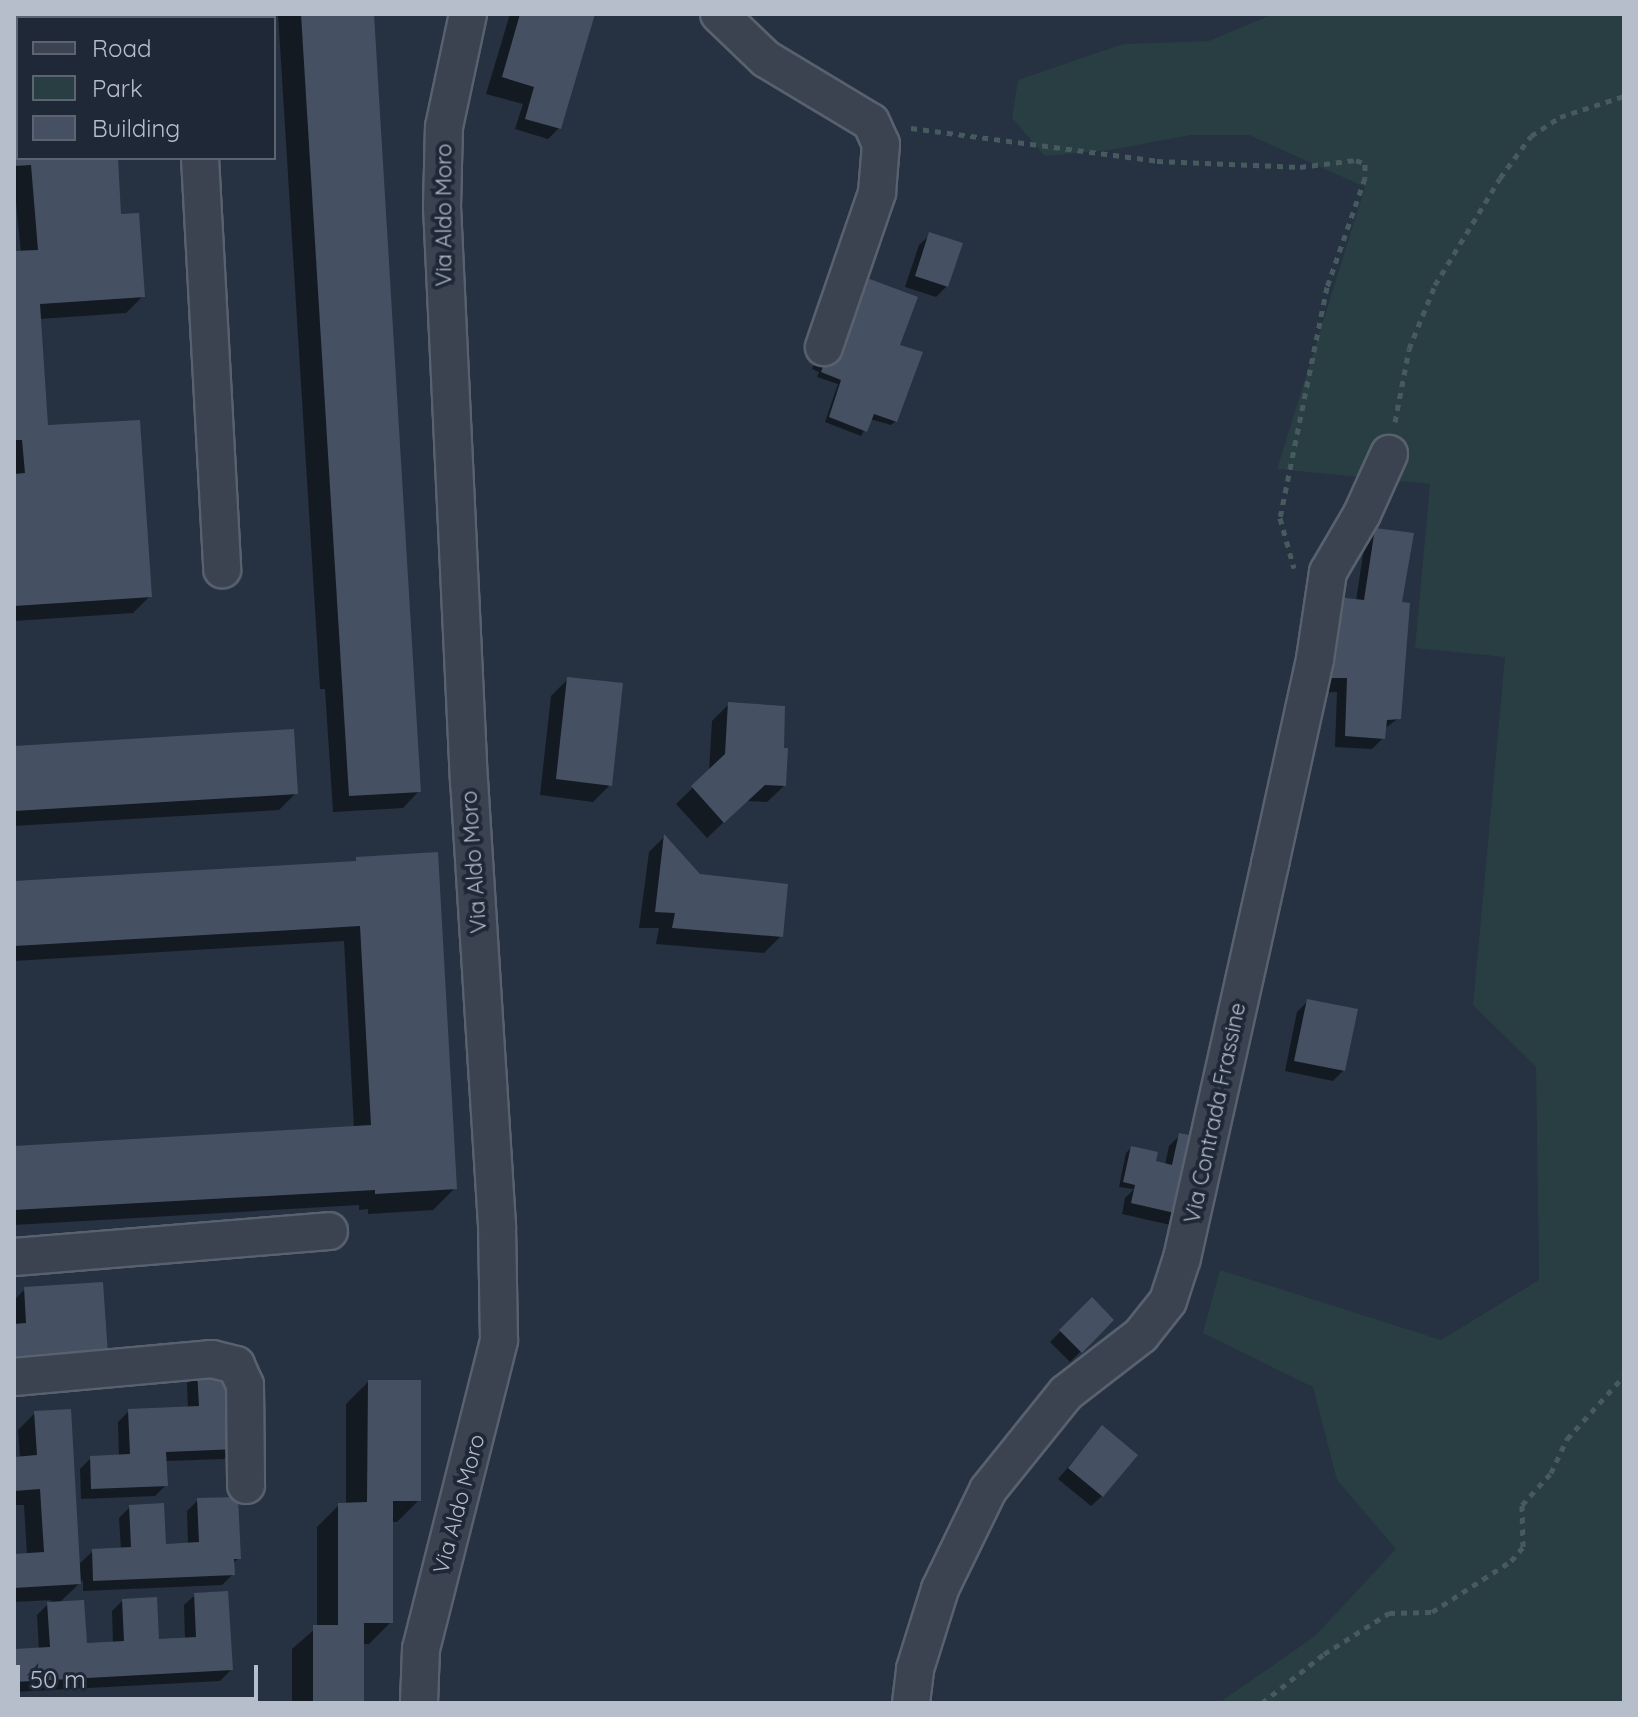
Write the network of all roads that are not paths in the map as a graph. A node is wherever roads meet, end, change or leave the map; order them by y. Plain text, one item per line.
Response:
1 (468, 14) edge
2 (719, 14) edge
3 (200, 160) edge
4 (824, 347) dead end
5 (1389, 454) road end
6 (222, 569) dead end
7 (329, 1231) dead end
8 (14, 1257) edge
9 (14, 1377) edge
10 (246, 1485) dead end
11 (419, 1703) edge
12 (911, 1703) edge

1 - 11 street, Via Aldo Moro
2 - 4 street
3 - 6 street
5 - 12 street, Via Contrada Frassine
7 - 8 street
9 - 10 street

